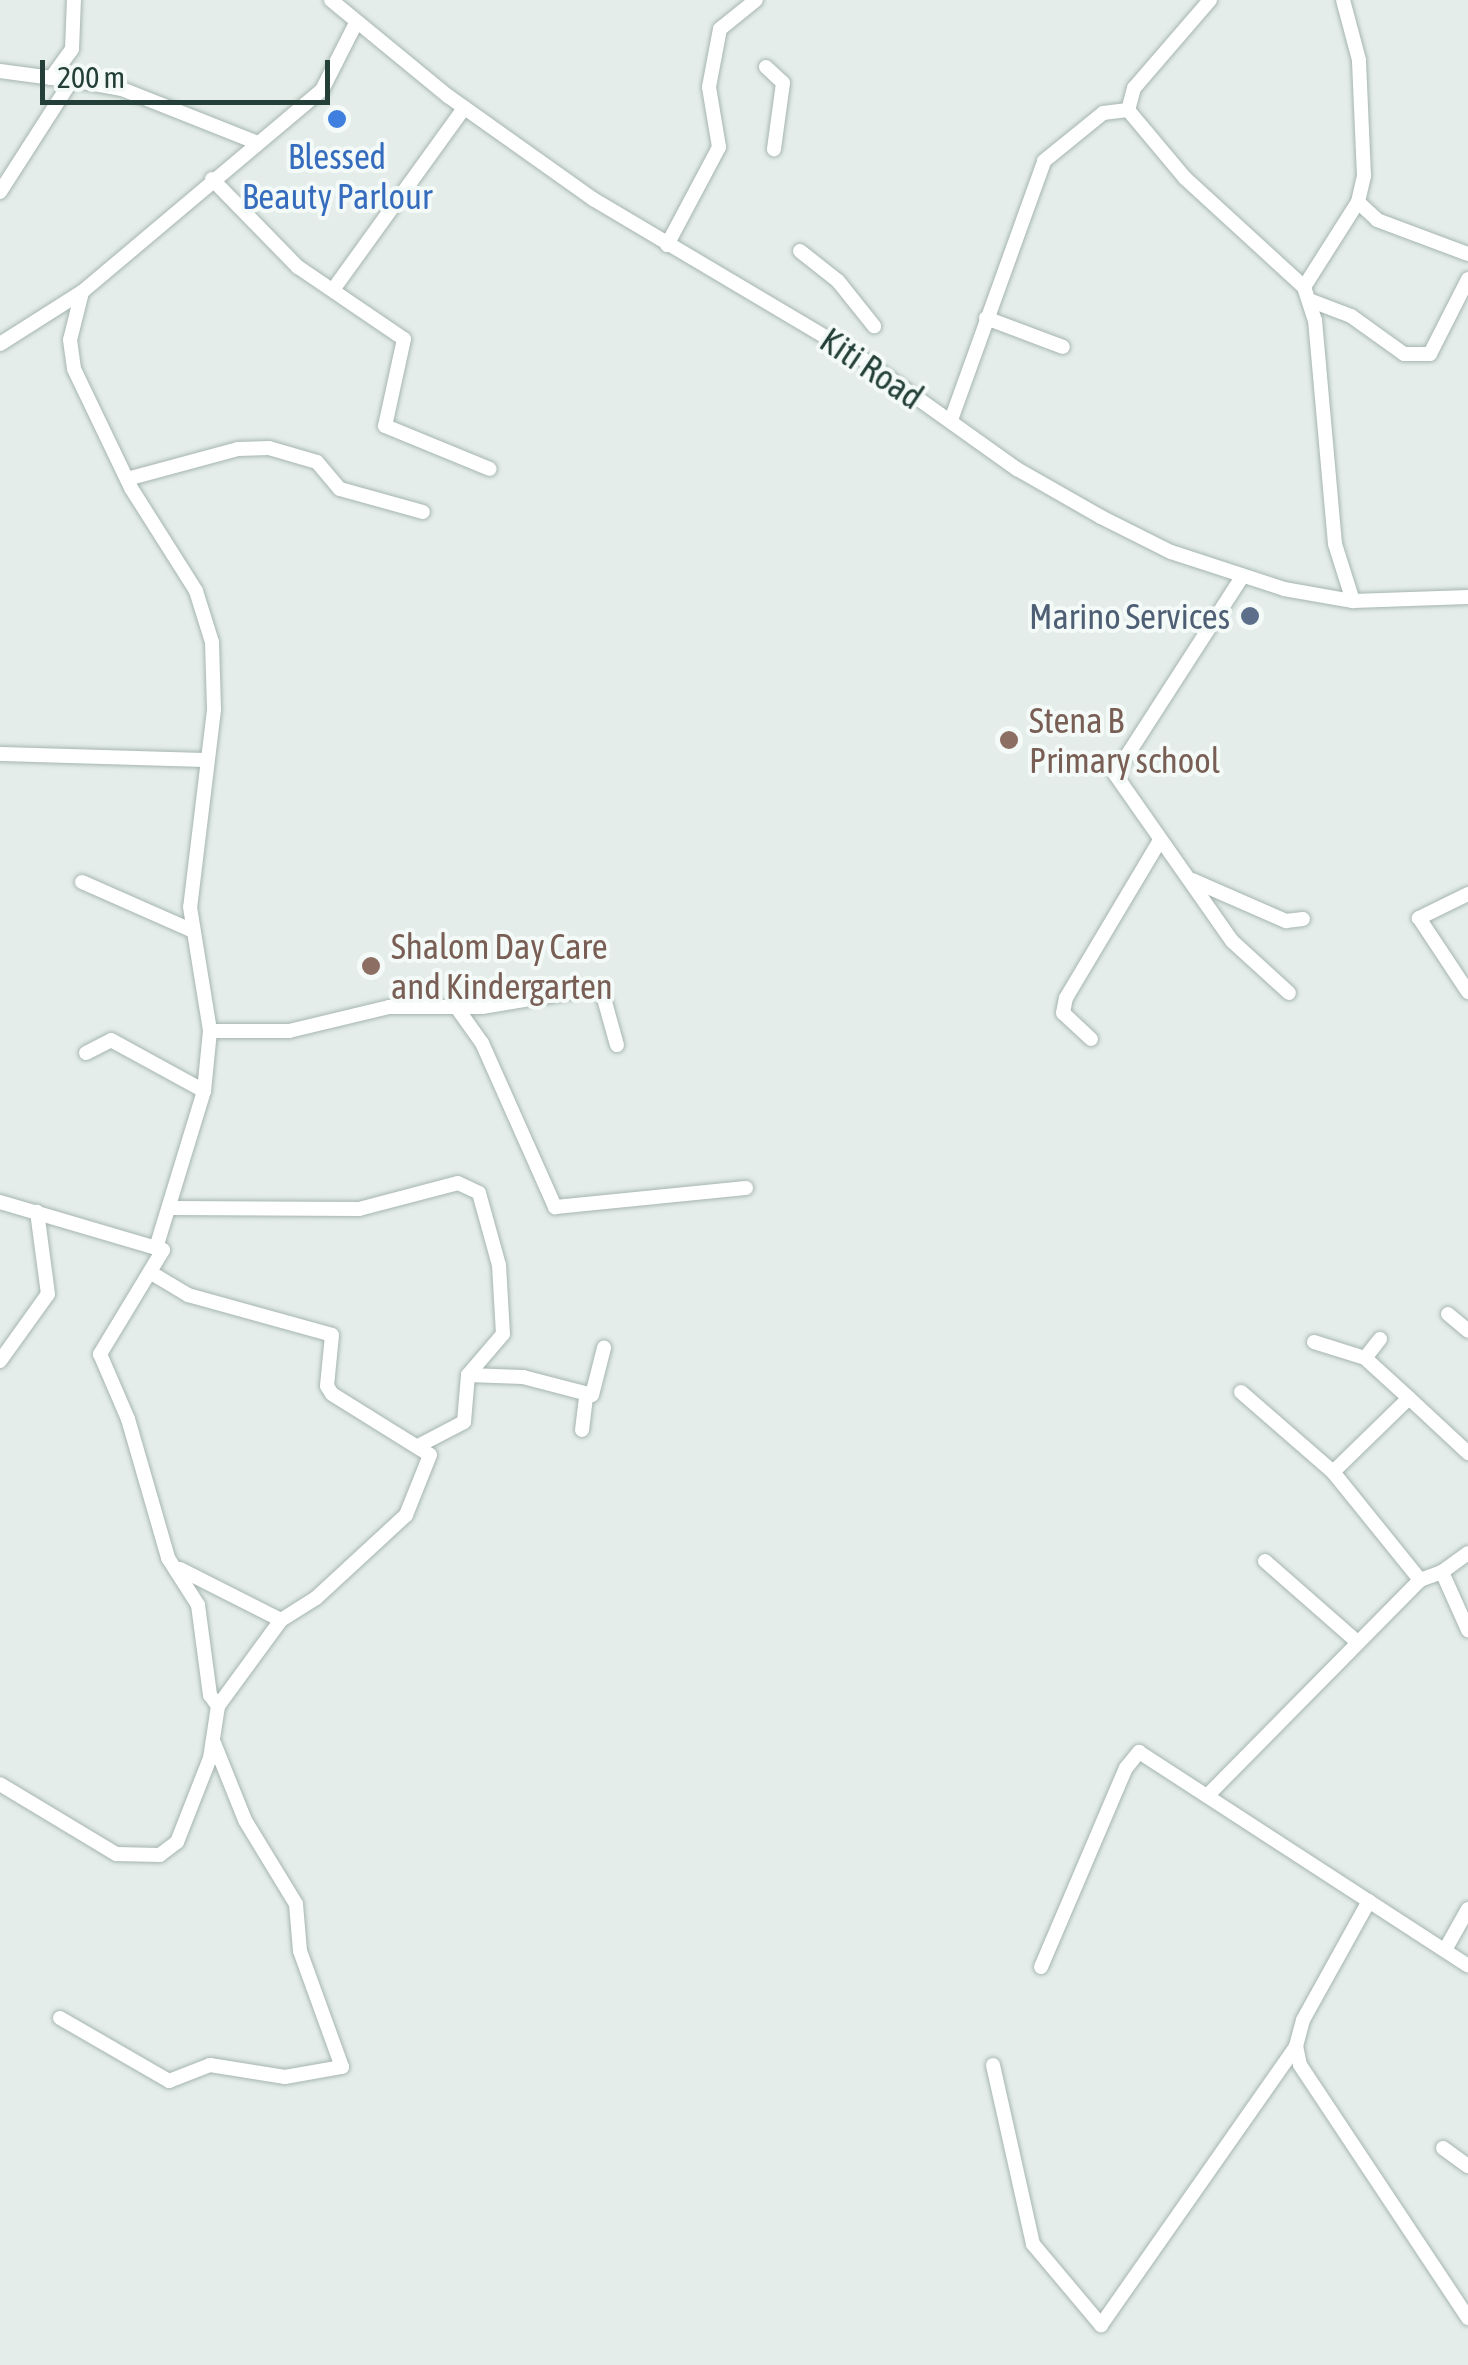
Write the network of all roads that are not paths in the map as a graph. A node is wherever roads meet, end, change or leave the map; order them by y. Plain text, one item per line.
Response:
1 (74, 0) edge
2 (332, 0) edge
3 (756, 0) edge
4 (1210, 0) edge
5 (1343, 0) edge
6 (356, 23) junction
7 (766, 67) dead end
8 (0, 71) edge
9 (51, 78) junction
10 (72, 80) junction
11 (464, 108) junction
12 (1128, 110) junction
13 (258, 143) junction
14 (774, 149) dead end
15 (212, 179) junction
16 (0, 192) edge
17 (1358, 202) junction
18 (668, 245) junction
19 (800, 252) dead end
20 (1468, 254) edge
21 (1468, 279) edge
22 (335, 287) junction
23 (82, 292) junction
24 (1307, 293) junction
25 (986, 318) junction
26 (874, 326) dead end
27 (0, 344) edge
28 (1063, 346) dead end
29 (951, 420) junction
30 (490, 468) dead end
31 (126, 479) junction
32 (423, 512) dead end
33 (1242, 577) junction
34 (1468, 598) edge
35 (1354, 602) junction
36 (0, 754) edge
37 (206, 760) junction
38 (1159, 842) junction
39 (1187, 877) junction
40 (82, 882) dead end
41 (1468, 894) edge
42 (1303, 919) dead end
43 (193, 931) junction
44 (1468, 992) edge
45 (1289, 993) dead end
46 (457, 1008) junction
47 (210, 1031) junction
48 (1090, 1039) dead end
49 (618, 1045) dead end
50 (86, 1053) dead end
51 (204, 1091) junction
52 (746, 1188) dead end
53 (0, 1202) edge
54 (172, 1208) junction
55 (37, 1212) junction
56 (157, 1245) junction
57 (153, 1274) junction
58 (1448, 1314) dead end
59 (1468, 1331) edge
60 (1380, 1339) dead end
61 (1314, 1342) dead end
62 (604, 1348) dead end
63 (1365, 1358) junction
64 (0, 1360) edge
65 (468, 1375) junction
66 (1241, 1392) dead end
67 (586, 1395) junction
68 (1409, 1398) junction
69 (582, 1430) dead end
70 (420, 1445) junction
71 (1468, 1454) edge
72 (1334, 1472) junction
73 (1468, 1553) edge
74 (168, 1558) junction
75 (1265, 1561) dead end
76 (1442, 1572) junction
77 (1420, 1580) junction
78 (281, 1620) junction
79 (1468, 1630) edge
80 (1356, 1641) junction
81 (218, 1706) junction
82 (214, 1742) junction
83 (0, 1784) edge
84 (1208, 1795) junction
85 (1369, 1901) junction
86 (1468, 1909) edge
87 (1444, 1950) junction
88 (1468, 1966) edge
89 (1041, 1967) dead end
90 (60, 2018) dead end
91 (1296, 2046) junction
92 (993, 2065) dead end
93 (1442, 2148) dead end
94 (1468, 2166) edge
95 (1468, 2318) edge

1 - 9 street
2 - 6 street, Kiti Road
3 - 18 street
4 - 12 street
5 - 17 street
6 - 11 street, Kiti Road
6 - 13 street
7 - 14 street
8 - 9 street
9 - 10 street
10 - 13 street
10 - 16 street
11 - 18 street, Kiti Road
11 - 22 street
12 - 24 street
12 - 25 street
13 - 15 street
15 - 22 street
15 - 23 street
17 - 20 street
17 - 24 street
18 - 29 street, Kiti Road
19 - 26 street
21 - 24 street
22 - 30 street
23 - 27 street
23 - 31 street
24 - 35 street
25 - 28 street
25 - 29 street
29 - 33 street, Kiti Road
31 - 32 street
31 - 37 street
33 - 35 street, Kiti Road
33 - 38 street
34 - 35 street, Kiti Road
36 - 37 street
37 - 43 street
38 - 39 street
38 - 48 street
39 - 42 street
39 - 45 street
40 - 43 street
41 - 44 street
43 - 47 street
46 - 47 street
46 - 49 street
46 - 52 street
47 - 51 street
50 - 51 street
51 - 54 street
53 - 55 street
54 - 56 street
54 - 65 street
55 - 56 street
55 - 64 street
56 - 57 street
57 - 70 street
57 - 74 street
58 - 59 street
60 - 63 street
61 - 63 street
62 - 67 street
63 - 68 street
65 - 67 street
65 - 70 street
66 - 72 street
67 - 69 street
68 - 71 street
68 - 72 street
70 - 78 street
72 - 77 street
73 - 76 street
74 - 78 street
74 - 81 street
75 - 80 street
76 - 77 street
76 - 79 street
77 - 80 street
78 - 81 street
80 - 84 street
81 - 82 street
82 - 83 street
82 - 90 street
84 - 85 street
84 - 89 street
85 - 87 street
85 - 91 street
86 - 87 street
87 - 88 street
91 - 92 street
91 - 95 street
93 - 94 street

